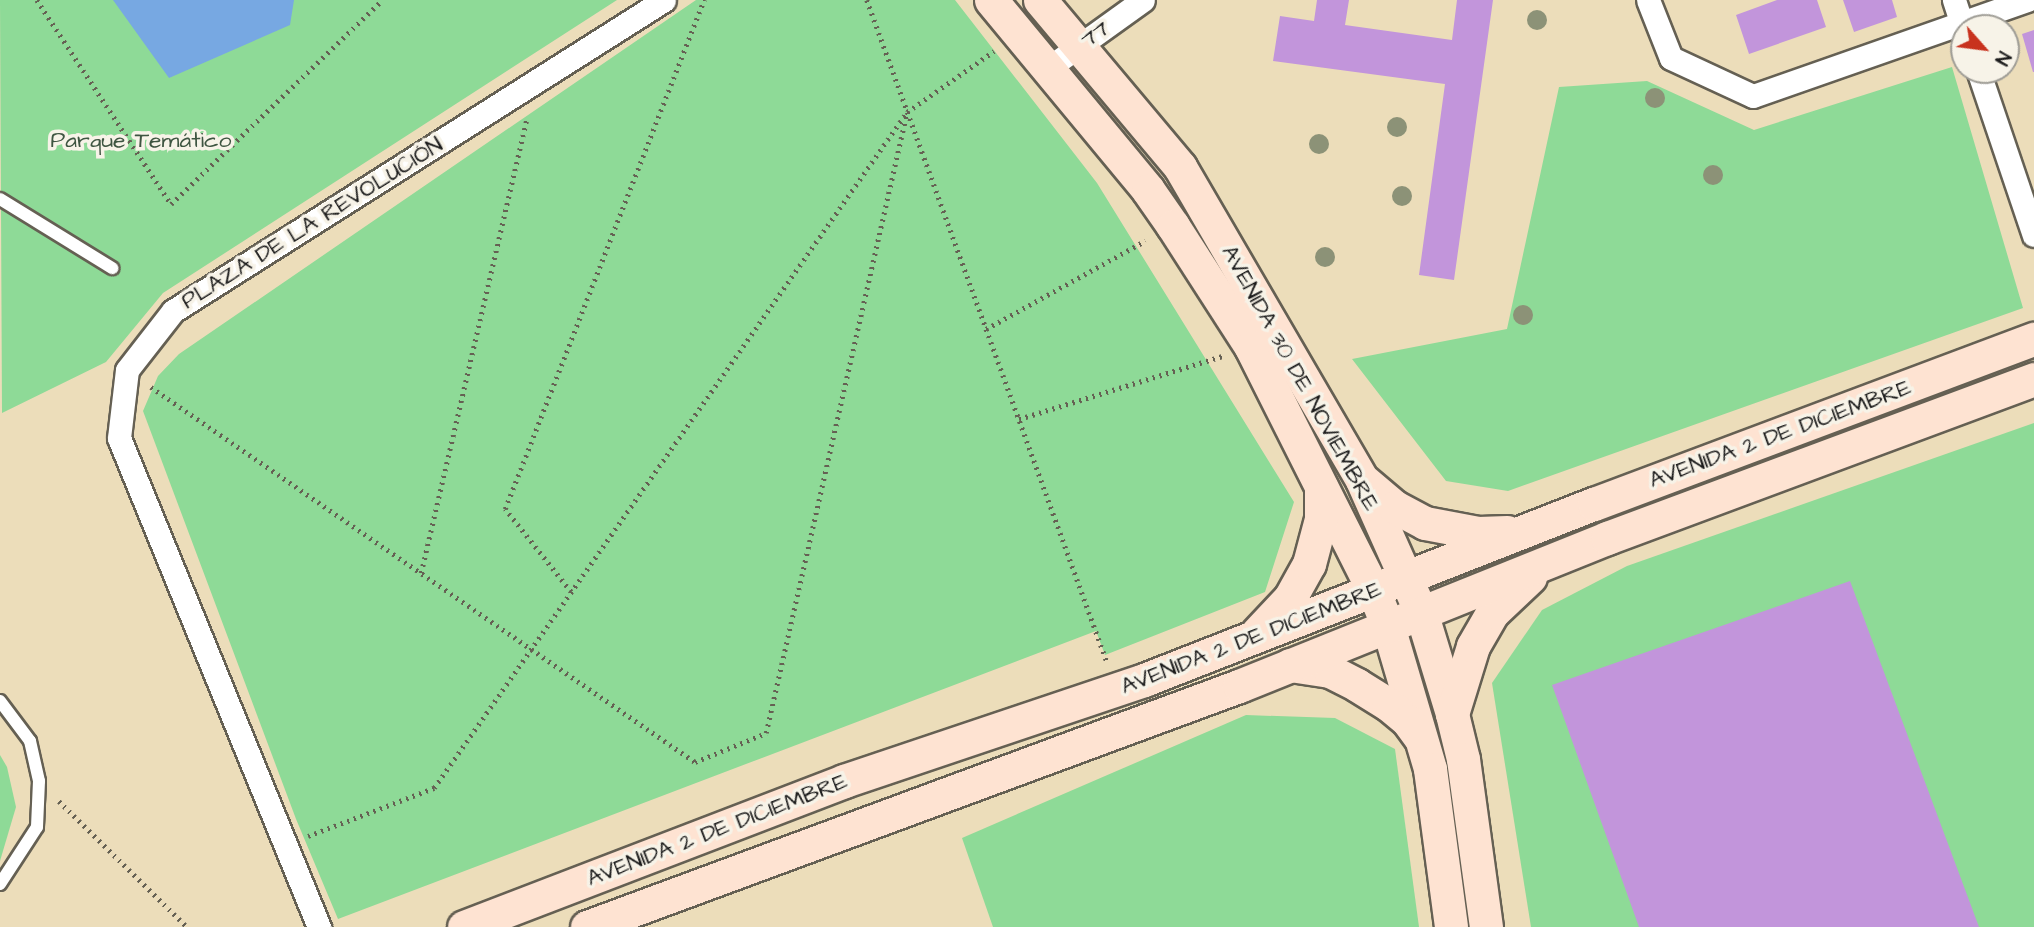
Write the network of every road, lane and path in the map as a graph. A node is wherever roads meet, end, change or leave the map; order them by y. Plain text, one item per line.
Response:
1 (37, 0) edge
2 (382, 0) edge
3 (664, 0) edge
4 (704, 0) edge
5 (867, 0) edge
6 (991, 0) edge
7 (1040, 0) edge
8 (1143, 0) edge
9 (1648, 0) edge
10 (2027, 0) edge
11 (1972, 14) edge
12 (1950, 21) edge
13 (1019, 34) junction
14 (1077, 47) junction
15 (1047, 69) junction
16 (535, 82) junction
17 (1983, 84) edge
18 (907, 111) junction
19 (0, 199) edge
20 (1173, 226) junction
21 (2034, 235) edge
22 (112, 268) dead end
23 (986, 329) junction
24 (2034, 340) edge
25 (1251, 347) junction
26 (127, 370) junction
27 (2034, 379) edge
28 (1019, 419) junction
29 (1362, 480) junction
30 (1321, 487) junction
31 (1524, 532) junction
32 (1548, 562) junction
33 (421, 573) junction
34 (1407, 578) junction
35 (571, 592) junction
36 (1374, 592) junction
37 (1422, 615) junction
38 (1388, 626) junction
39 (1251, 640) junction
40 (532, 649) junction
41 (1290, 665) junction
42 (1117, 689) junction
43 (0, 701) edge
44 (1451, 714) junction
45 (1423, 743) junction
46 (39, 781) junction
47 (284, 845) junction
48 (0, 884) edge
49 (187, 927) edge
50 (319, 927) edge
51 (464, 927) edge
52 (587, 927) edge
53 (1451, 927) edge
54 (1486, 927) edge

1 - 2 path
3 - 16 street, PLAZA DE LA REVOLUCIÓN
4 - 35 path
5 - 18 path
6 - 13 main road, AVENIDA 30 DE NOVIEMBRE
7 - 14 main road, AVENIDA 30 DE NOVIEMBRE
8 - 14 street, 77
9 - 12 street
10 - 11 street
13 - 15 main road, AVENIDA 30 DE NOVIEMBRE
13 - 18 path
14 - 15 street, 77
14 - 29 main road, AVENIDA 30 DE NOVIEMBRE
15 - 20 main road, AVENIDA 30 DE NOVIEMBRE
16 - 26 street, PLAZA DE LA REVOLUCIÓN
16 - 33 path
17 - 21 street
18 - 23 path
18 - 35 path
18 - 40 path
19 - 22 lane
20 - 23 path
20 - 25 main road, AVENIDA 30 DE NOVIEMBRE
23 - 28 path
24 - 31 main road, AVENIDA 2 DE DICIEMBRE
25 - 28 path
25 - 30 main road, AVENIDA 30 DE NOVIEMBRE
26 - 33 path
26 - 47 street
27 - 32 main road, AVENIDA 2 DE DICIEMBRE
28 - 42 path
29 - 31 main road
29 - 34 main road, AVENIDA 30 DE NOVIEMBRE
30 - 36 main road, AVENIDA 30 DE NOVIEMBRE
30 - 39 main road
31 - 34 main road, AVENIDA 2 DE DICIEMBRE
32 - 37 main road, AVENIDA 2 DE DICIEMBRE
32 - 44 main road
33 - 40 path
34 - 36 main road, AVENIDA 2 DE DICIEMBRE
34 - 37 main road, AVENIDA 30 DE NOVIEMBRE
35 - 40 path
36 - 38 main road, AVENIDA 30 DE NOVIEMBRE
36 - 39 main road, AVENIDA 2 DE DICIEMBRE
37 - 38 main road, AVENIDA 2 DE DICIEMBRE
37 - 44 main road, AVENIDA 30 DE NOVIEMBRE
38 - 41 main road, AVENIDA 2 DE DICIEMBRE
38 - 45 main road, AVENIDA 30 DE NOVIEMBRE
39 - 42 main road, AVENIDA 2 DE DICIEMBRE
40 - 47 path
41 - 45 main road
41 - 52 main road, AVENIDA 2 DE DICIEMBRE
42 - 51 main road, AVENIDA 2 DE DICIEMBRE
43 - 46 lane
44 - 54 main road, AVENIDA 30 DE NOVIEMBRE
45 - 53 main road, AVENIDA 30 DE NOVIEMBRE
46 - 48 lane
46 - 49 path
47 - 50 street

